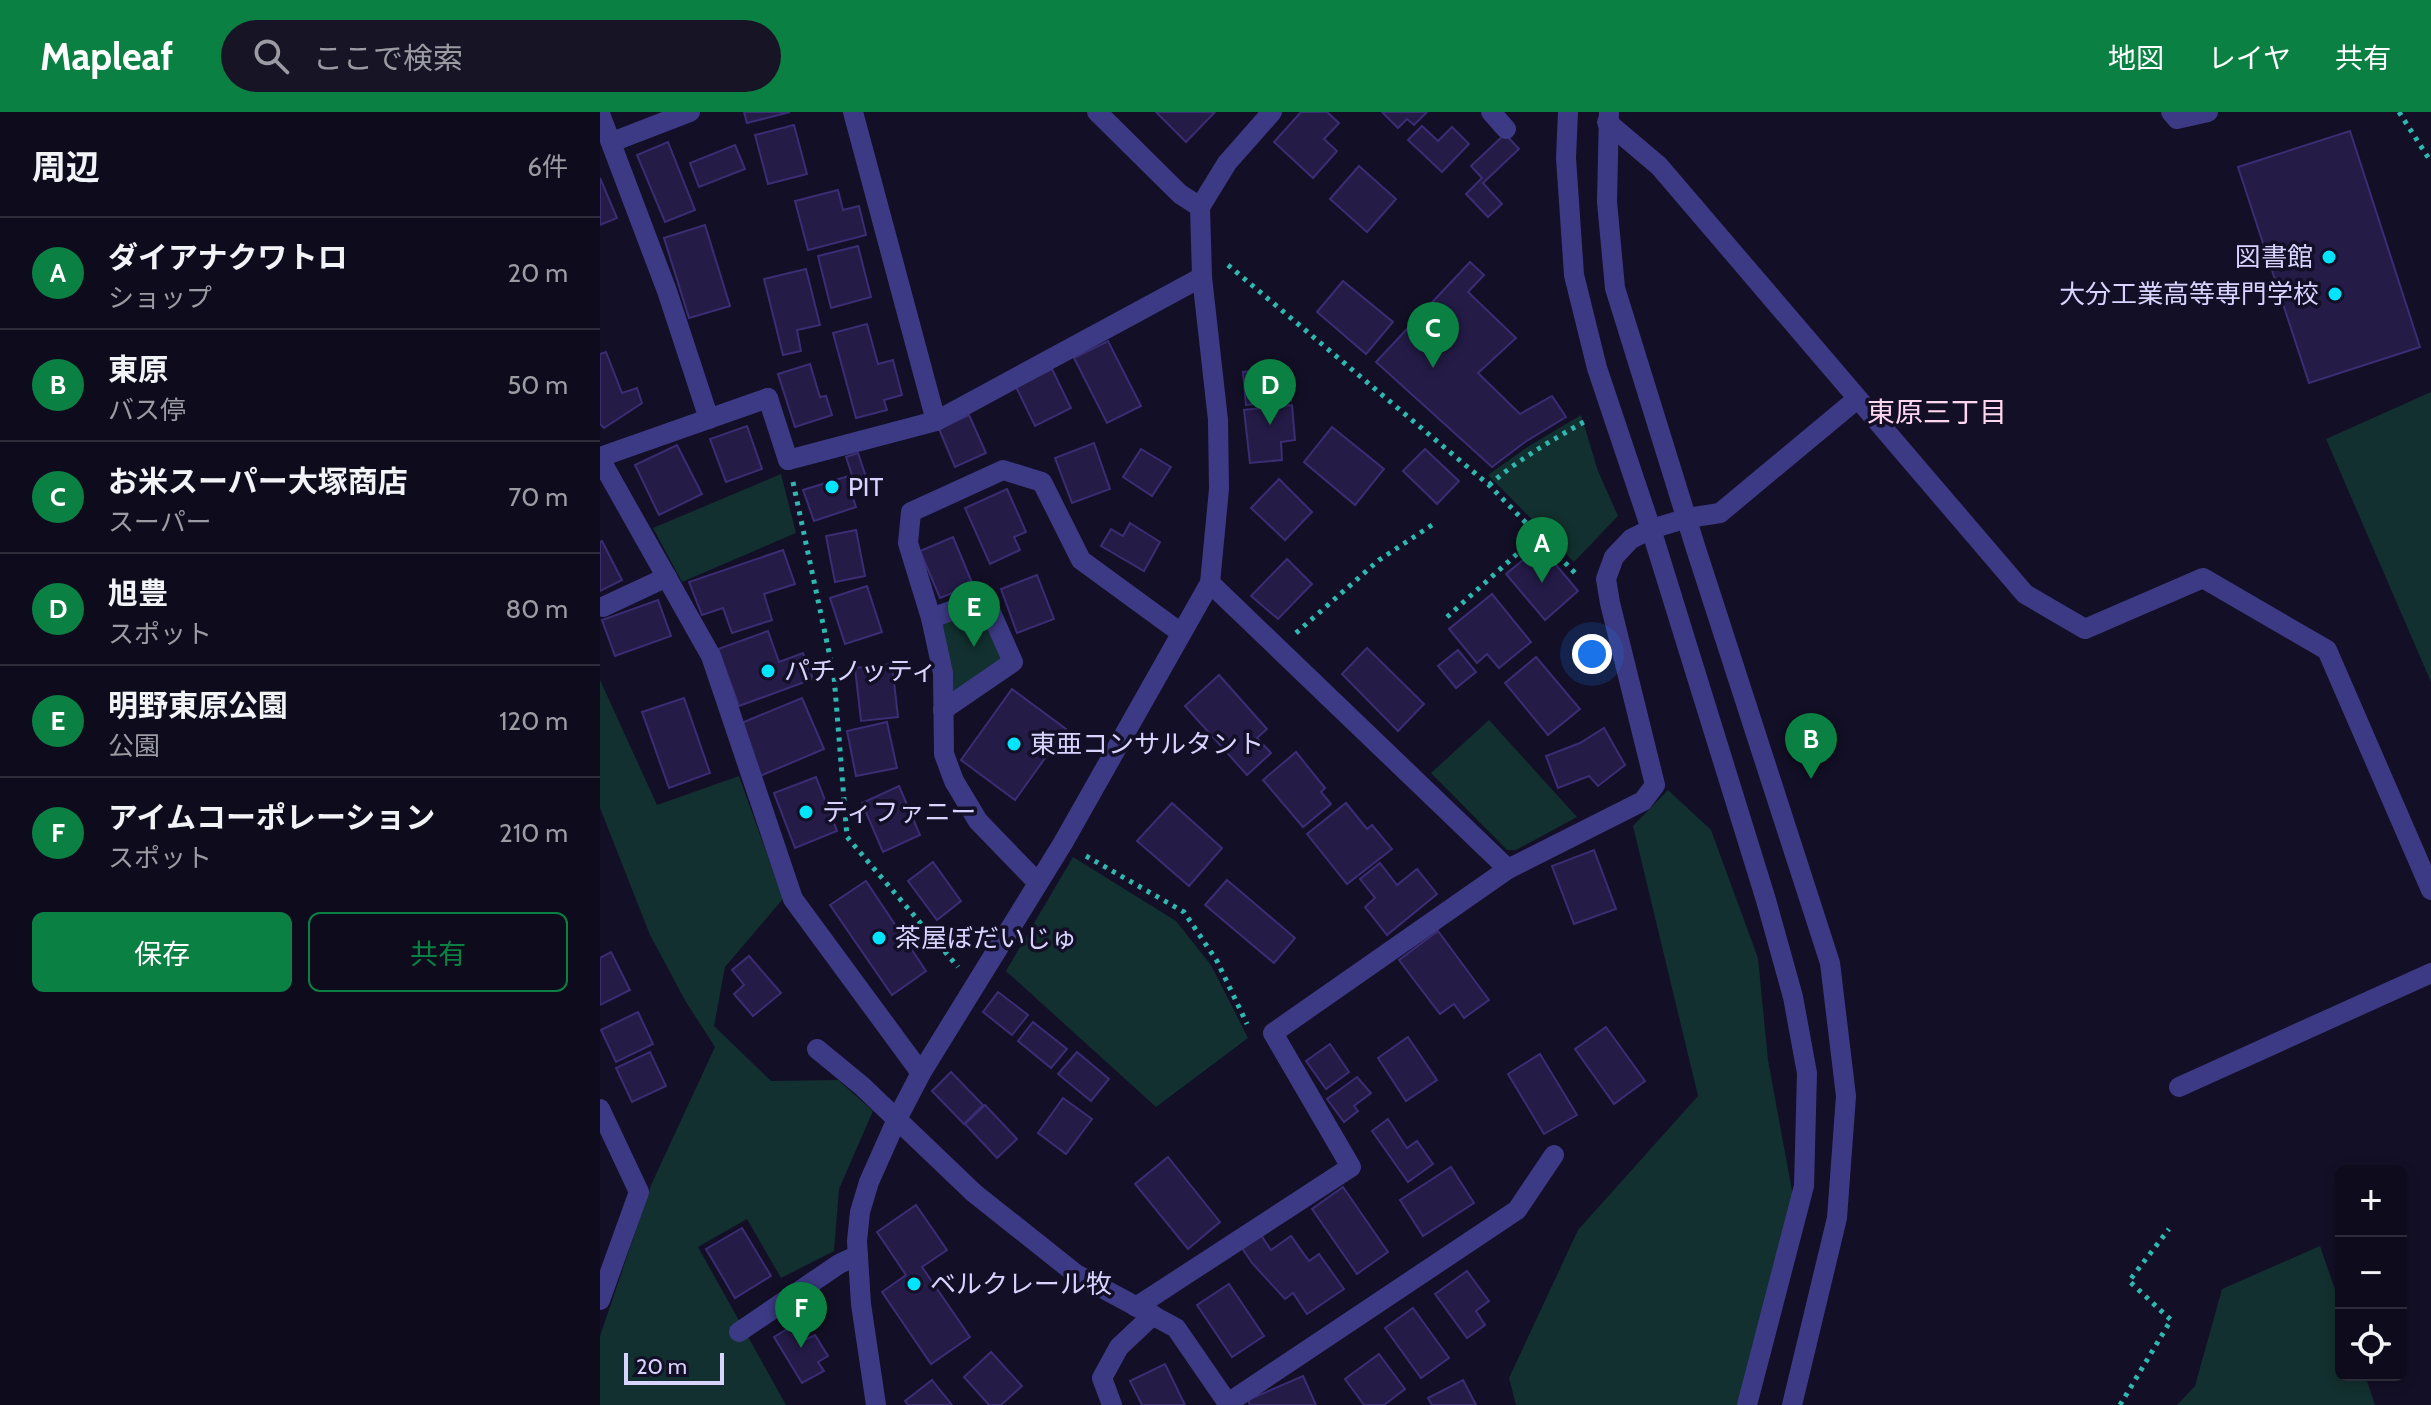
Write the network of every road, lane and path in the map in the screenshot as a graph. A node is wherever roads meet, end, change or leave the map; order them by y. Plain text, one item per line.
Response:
1 (690, 112) edge
2 (853, 112) edge
3 (1097, 112) edge
4 (1272, 112) edge
5 (1491, 112) edge
6 (1568, 112) edge
7 (2171, 112) edge
8 (2208, 112) edge
9 (2399, 112) edge
10 (600, 114) edge
11 (1608, 117) edge
12 (1506, 129) dead end
13 (612, 142) junction
14 (2431, 162) edge
15 (1200, 207) junction
16 (1199, 241) junction
17 (1202, 277) junction
18 (1857, 399) junction
19 (1590, 418) dead end
20 (709, 419) junction
21 (936, 421) junction
22 (600, 458) edge
23 (788, 460) junction
24 (1489, 485) junction
25 (1688, 518) junction
26 (1432, 525) dead end
27 (1651, 529) junction
28 (1538, 535) junction
29 (667, 577) junction
30 (1210, 583) junction
31 (1610, 603) junction
32 (603, 607) dead end
33 (1447, 617) dead end
34 (931, 618) junction
35 (1181, 633) junction
36 (1278, 650) junction
37 (943, 710) junction
38 (1063, 843) junction
39 (1508, 869) junction
40 (1038, 883) junction
41 (2431, 890) edge
42 (954, 961) dead end
43 (2431, 973) edge
44 (1273, 1033) junction
45 (817, 1049) dead end
46 (921, 1073) junction
47 (2179, 1087) dead end
48 (600, 1109) edge
49 (897, 1119) junction
50 (1554, 1155) dead end
51 (2169, 1229) dead end
52 (858, 1255) junction
53 (600, 1300) edge
54 (1144, 1311) junction
55 (739, 1332) dead end
56 (1228, 1404) edge
57 (876, 1405) edge
58 (1112, 1405) edge
59 (1747, 1405) edge
60 (1792, 1405) edge
61 (2120, 1405) edge

1 - 13 street
2 - 21 street
3 - 15 street
4 - 15 street
5 - 12 street
6 - 27 street
7 - 8 street
9 - 14 path
10 - 13 street
11 - 18 street
11 - 25 street
13 - 20 street
15 - 16 street
16 - 17 street
16 - 24 path
17 - 21 street
17 - 30 street
18 - 25 street
18 - 41 street
19 - 24 path
20 - 22 street
20 - 23 street
21 - 23 street
22 - 29 street
23 - 42 path
24 - 28 path
25 - 27 street
25 - 60 street
26 - 36 path
27 - 31 street
27 - 59 street
28 - 31 path
28 - 33 path
29 - 32 street
29 - 46 street
30 - 35 street
30 - 36 street
31 - 39 street
34 - 35 street
34 - 37 street
34 - 37 street
35 - 38 street
36 - 39 street
37 - 40 street
38 - 40 street
38 - 44 path
39 - 44 street
40 - 46 street
43 - 47 street
44 - 54 street
45 - 49 street
46 - 49 street
48 - 53 street
49 - 52 street
49 - 54 street
50 - 56 street
51 - 61 path
52 - 55 street
52 - 57 street
54 - 56 street
54 - 58 street

